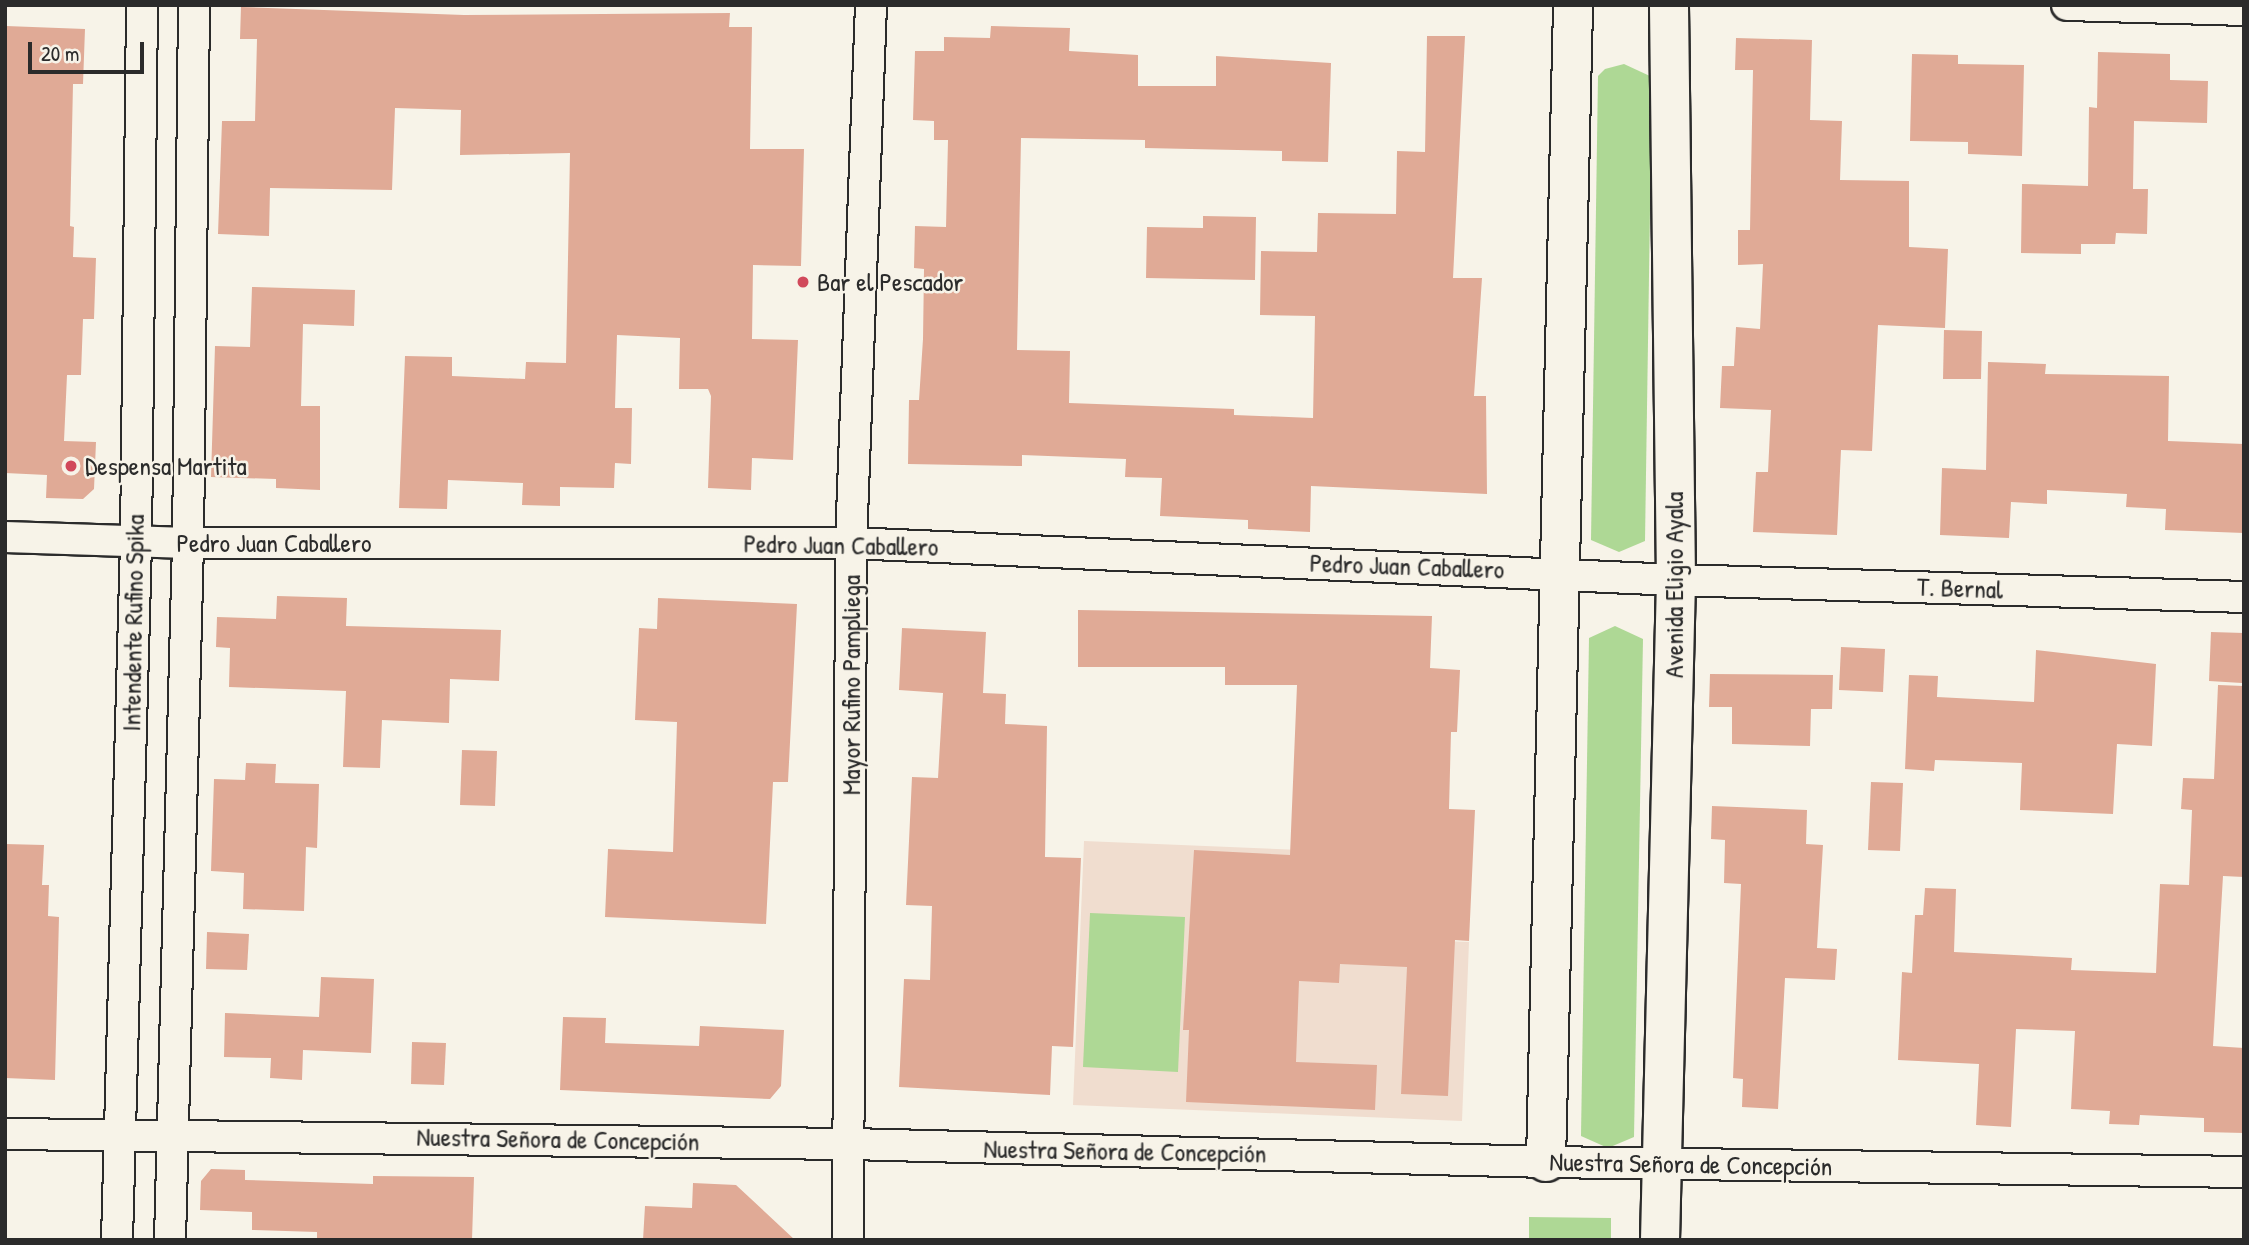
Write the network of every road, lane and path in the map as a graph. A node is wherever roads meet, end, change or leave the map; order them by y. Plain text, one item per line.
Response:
1 (142, 5) edge
2 (194, 5) edge
3 (872, 5) edge
4 (1573, 5) edge
5 (1669, 5) edge
6 (2067, 5) edge
7 (2244, 10) edge
8 (5, 537) edge
9 (135, 542) junction
10 (188, 543) junction
11 (851, 543) junction
12 (1560, 572) junction
13 (1676, 580) junction
14 (2244, 597) edge
15 (175, 1133) junction
16 (5, 1134) edge
17 (120, 1134) junction
18 (850, 1144) junction
19 (1546, 1162) junction
20 (1662, 1164) junction
21 (2244, 1172) edge
22 (117, 1240) edge
23 (170, 1240) edge
24 (848, 1240) edge
25 (1660, 1240) edge

1 - 9 street, Intendente Rufino Spika
2 - 10 street, Intendente Rufino Spika
3 - 11 street, Mayor Rufino Pampliega
4 - 12 street
5 - 13 street, Avenida Eligio Ayala
6 - 7 street
8 - 9 street, Pedro Juan Caballero
9 - 10 street, Pedro Juan Caballero
9 - 17 street, Intendente Rufino Spika
10 - 11 street, Pedro Juan Caballero
10 - 15 street, Intendente Rufino Spika
11 - 12 street, Pedro Juan Caballero
11 - 18 street, Mayor Rufino Pampliega
12 - 13 street, Pedro Juan Caballero
12 - 19 street
13 - 14 street, T. Bernal
13 - 20 street, Avenida Eligio Ayala
15 - 17 street, Nuestra Señora de Concepción
15 - 18 street, Nuestra Señora de Concepción
15 - 23 street, Intendente Rufino Spika
16 - 17 street, Nuestra Señora de Concepción
17 - 22 street, Intendente Rufino Spika
18 - 19 street, Nuestra Señora de Concepción
18 - 24 street, Mayor Rufino Pampliega
19 - 20 street, Nuestra Señora de Concepción
20 - 21 street, Nuestra Señora de Concepción
20 - 25 street, Avenida Eligio Ayala

